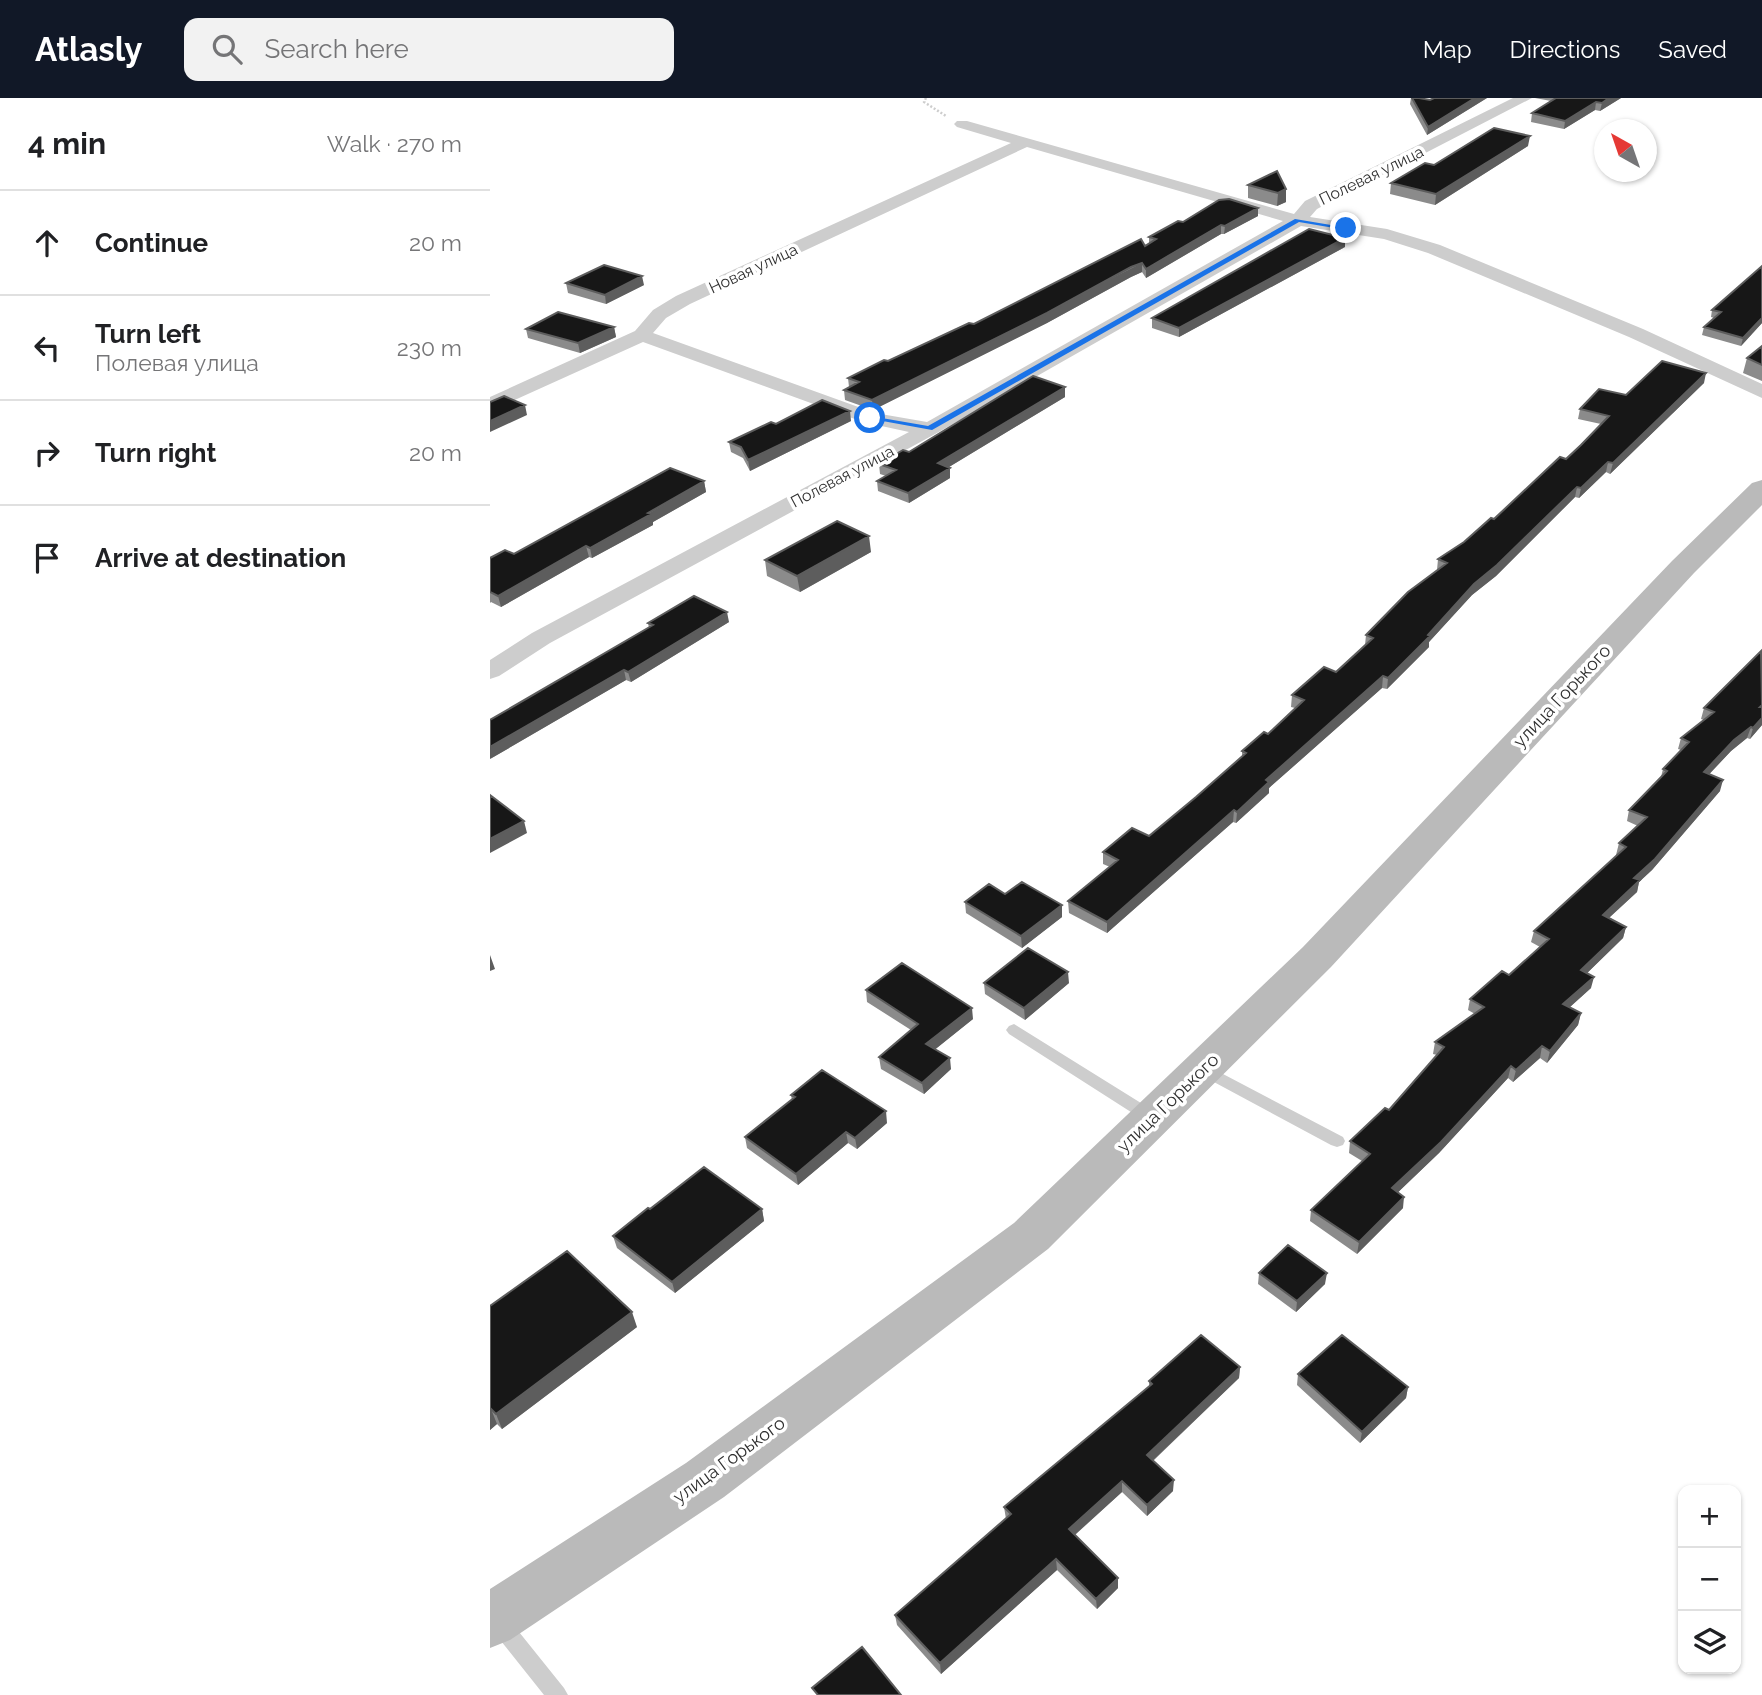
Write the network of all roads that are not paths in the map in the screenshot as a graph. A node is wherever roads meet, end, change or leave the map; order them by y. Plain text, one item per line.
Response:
1 (1525, 98) edge
2 (962, 124) road end
3 (1026, 142) junction
4 (1298, 220) junction
5 (642, 335) junction
6 (1762, 392) edge
7 (490, 405) edge
8 (930, 429) junction
9 (1762, 489) edge
10 (490, 671) edge
11 (1014, 1030) dead end
12 (1203, 1069) junction
13 (1152, 1118) junction
14 (1337, 1140) dead end
15 (492, 1619) edge
16 (557, 1695) edge

1 - 4 street, Полевая улица
2 - 3 street
3 - 4 street
3 - 5 street, Новая улица
4 - 6 street
4 - 8 street, Полевая улица
5 - 7 street, Новая улица
5 - 8 street
8 - 10 street, Полевая улица
9 - 12 main road, улица Горького
11 - 13 lane
12 - 13 main road, улица Горького
12 - 14 lane
13 - 15 main road, улица Горького
15 - 16 lane

